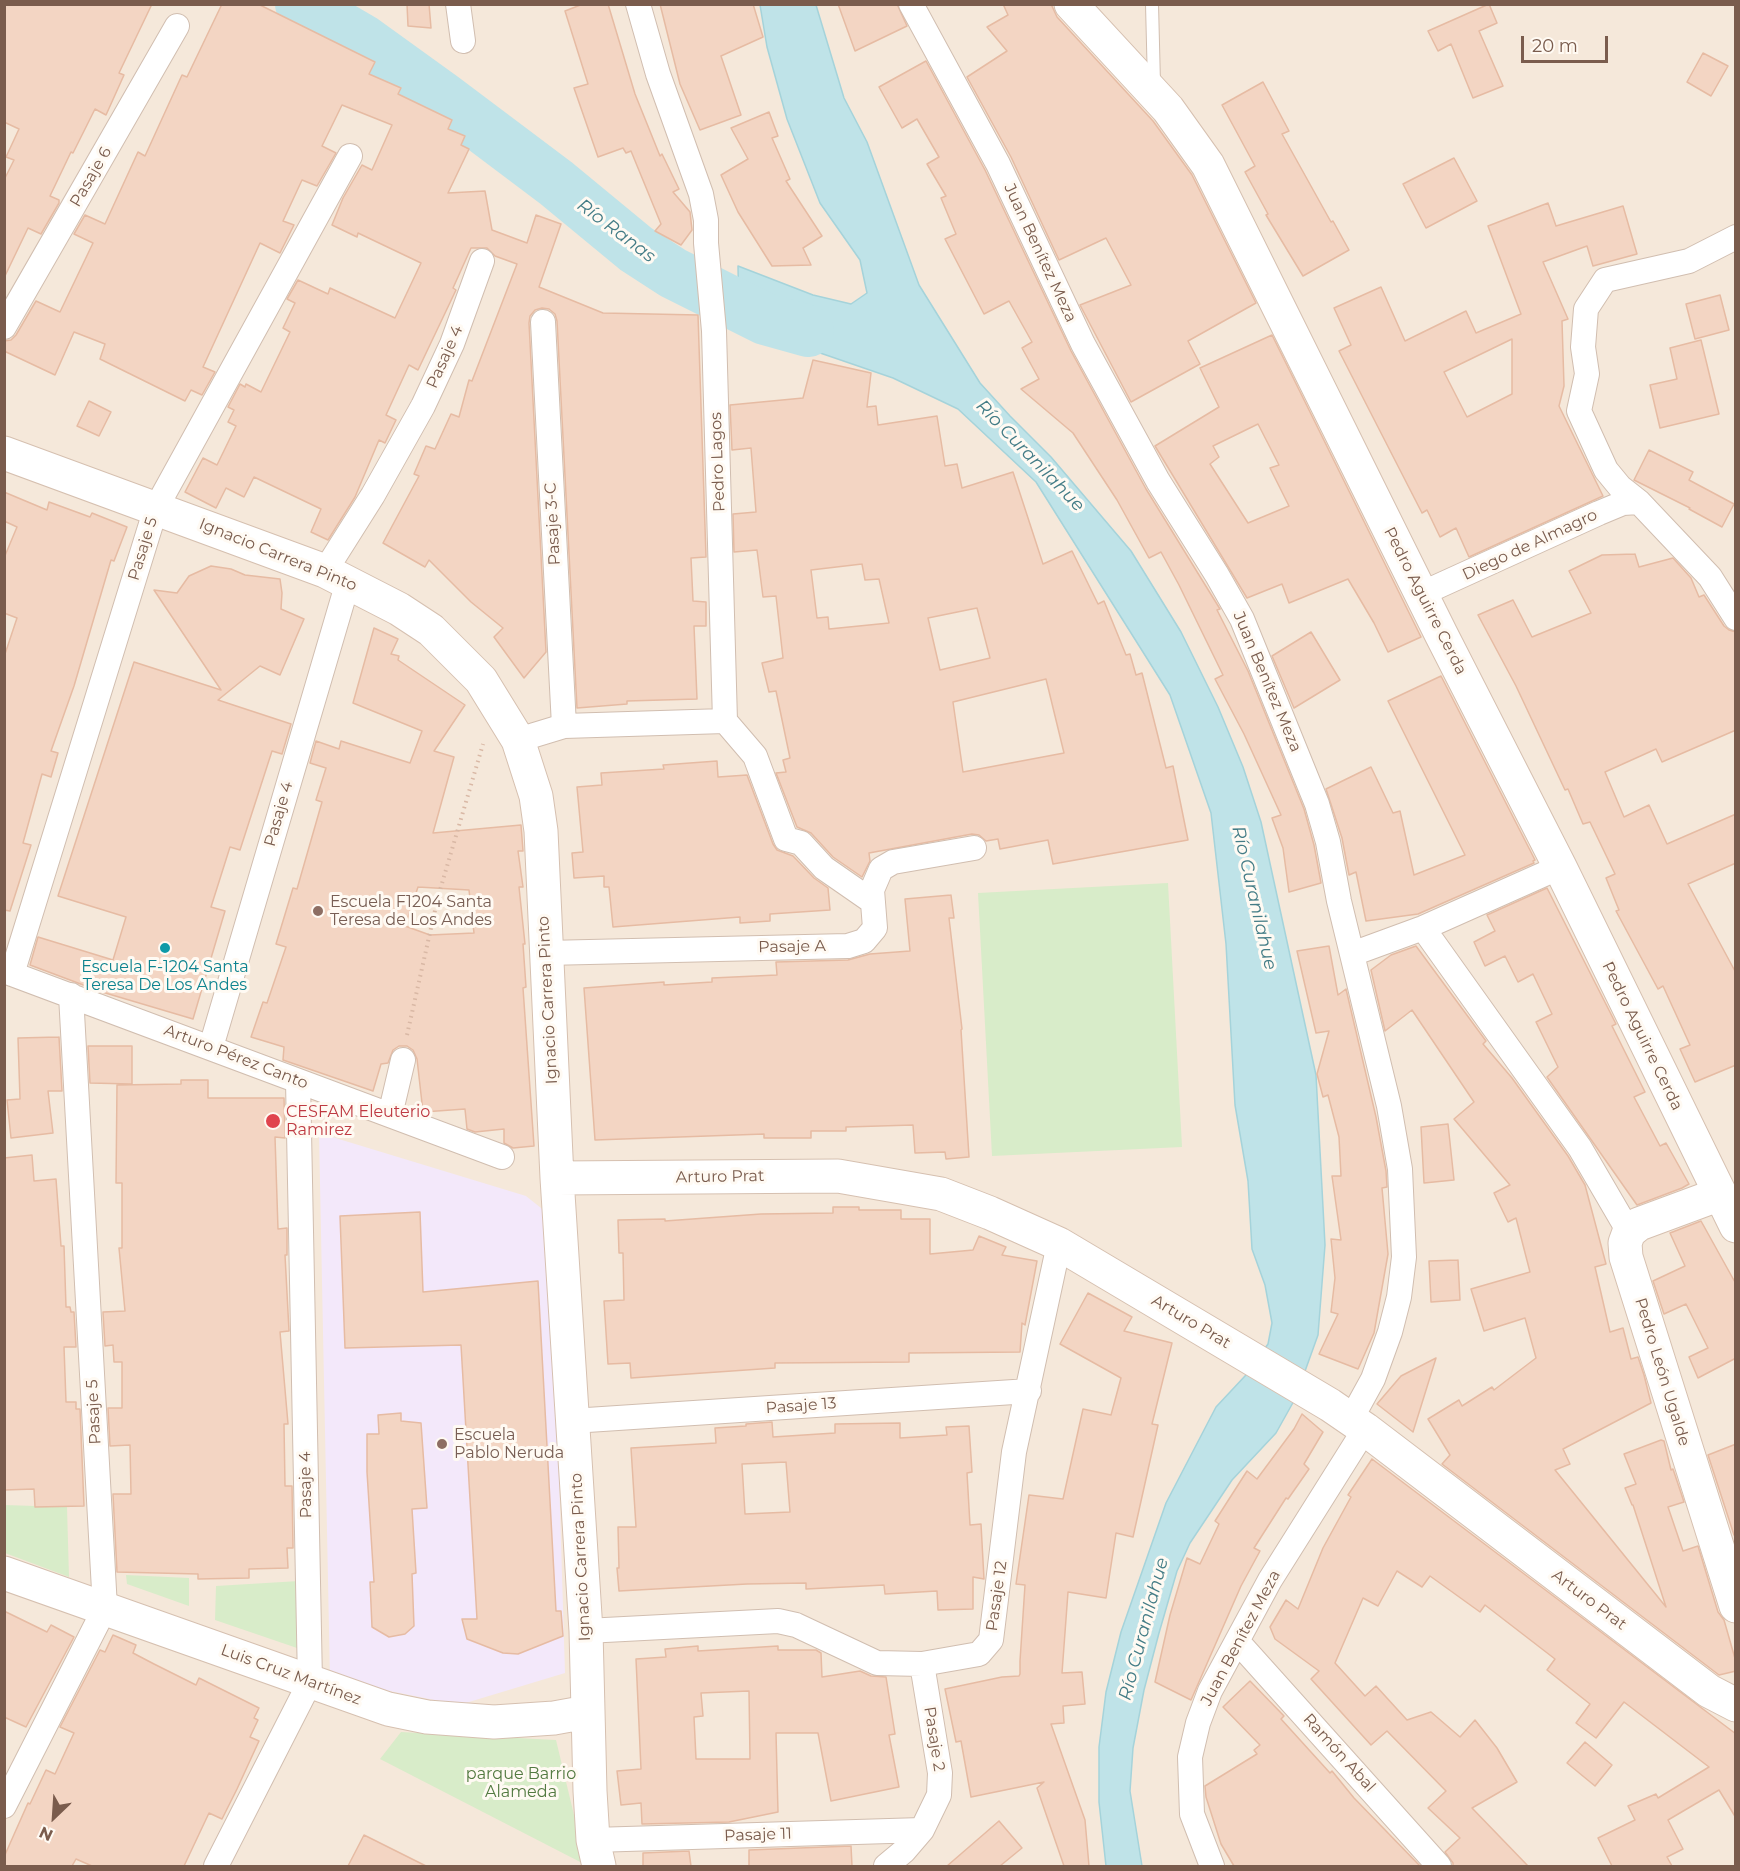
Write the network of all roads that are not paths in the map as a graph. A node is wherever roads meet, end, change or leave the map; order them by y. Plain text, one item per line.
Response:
1 (458, 4) edge
2 (638, 4) edge
3 (911, 4) edge
4 (1152, 4) edge
5 (1072, 5) edge
6 (177, 26) dead end
7 (463, 40) dead end
8 (1155, 96) junction
9 (350, 156) dead end
10 (1736, 237) edge
11 (482, 261) dead end
12 (543, 322) dead end
13 (4, 327) edge
14 (4, 453) edge
15 (1639, 502) junction
16 (156, 508) junction
17 (336, 576) junction
18 (1421, 594) junction
19 (1736, 618) edge
20 (725, 721) junction
21 (564, 726) junction
22 (518, 740) junction
23 (974, 848) dead end
24 (1560, 867) junction
25 (873, 902) junction
26 (1423, 928) junction
27 (546, 953) junction
28 (1352, 954) junction
29 (8, 973) edge
30 (71, 995) junction
31 (211, 1047) junction
32 (403, 1060) road end
33 (298, 1081) junction
34 (390, 1115) junction
35 (502, 1157) dead end
36 (557, 1178) junction
37 (1720, 1194) junction
38 (1736, 1226) edge
39 (1629, 1232) junction
40 (1059, 1244) junction
41 (1029, 1391) junction
42 (1349, 1418) junction
43 (572, 1421) junction
44 (4, 1573) edge
45 (1736, 1606) edge
46 (105, 1608) junction
47 (586, 1631) junction
48 (1237, 1641) junction
49 (922, 1664) junction
50 (310, 1682) junction
51 (1736, 1705) edge
52 (587, 1712) junction
53 (4, 1806) edge
54 (922, 1830) junction
55 (596, 1853) edge
56 (216, 1866) edge
57 (886, 1866) edge
58 (1212, 1866) edge
59 (1439, 1866) edge

1 - 7 street
2 - 20 street, Pedro Lagos
3 - 28 street, Juan Benítez Meza
4 - 8 lane
5 - 8 street, Pedro Aguirre Cerda
6 - 13 street, Pasaje 6
8 - 18 street, Pedro Aguirre Cerda
9 - 16 street, Pasaje 5
10 - 15 street
11 - 17 street, Pasaje 4
12 - 21 street, Pasaje 3-C
14 - 16 street, Ignacio Carrera Pinto
15 - 18 street, Diego de Almagro
15 - 19 street
16 - 17 street, Ignacio Carrera Pinto
16 - 29 street, Pasaje 5
17 - 22 street, Ignacio Carrera Pinto
17 - 31 street, Pasaje 4
18 - 24 street, Pedro Aguirre Cerda
20 - 21 street
20 - 25 street
21 - 22 street
22 - 27 street, Ignacio Carrera Pinto
23 - 25 street, Pasaje A
24 - 26 street
24 - 37 street, Pedro Aguirre Cerda
25 - 27 street, Pasaje A
26 - 28 street
26 - 39 street
27 - 36 street, Ignacio Carrera Pinto
28 - 42 street, Juan Benítez Meza
29 - 30 street, Arturo Pérez Canto
30 - 31 street, Arturo Pérez Canto
30 - 46 street, Pasaje 5
31 - 33 street, Arturo Pérez Canto
32 - 34 street
33 - 34 street, Arturo Pérez Canto
33 - 50 street, Pasaje 4
34 - 35 street, Arturo Pérez Canto
36 - 40 street, Arturo Prat
36 - 43 street, Ignacio Carrera Pinto
37 - 38 street, Pedro Aguirre Cerda
37 - 39 street
39 - 45 street, Pedro León Ugalde
40 - 41 street, Pasaje 12
40 - 42 street, Arturo Prat
41 - 43 street, Pasaje 13
41 - 49 street, Pasaje 12
42 - 48 street, Juan Benítez Meza
42 - 51 street, Arturo Prat
43 - 47 street, Ignacio Carrera Pinto
44 - 46 street, Luis Cruz Martínez
46 - 50 street, Luis Cruz Martínez
46 - 53 street
47 - 49 street, Pasaje 12
47 - 52 street, Ignacio Carrera Pinto
48 - 58 street, Juan Benítez Meza
48 - 59 street, Ramón Abal
49 - 54 street, Pasaje 2
50 - 52 street, Luis Cruz Martínez
50 - 56 street, Pasaje 4
52 - 55 street, Ignacio Carrera Pinto
54 - 55 street, Pasaje 11
54 - 57 street, Pasaje 2

